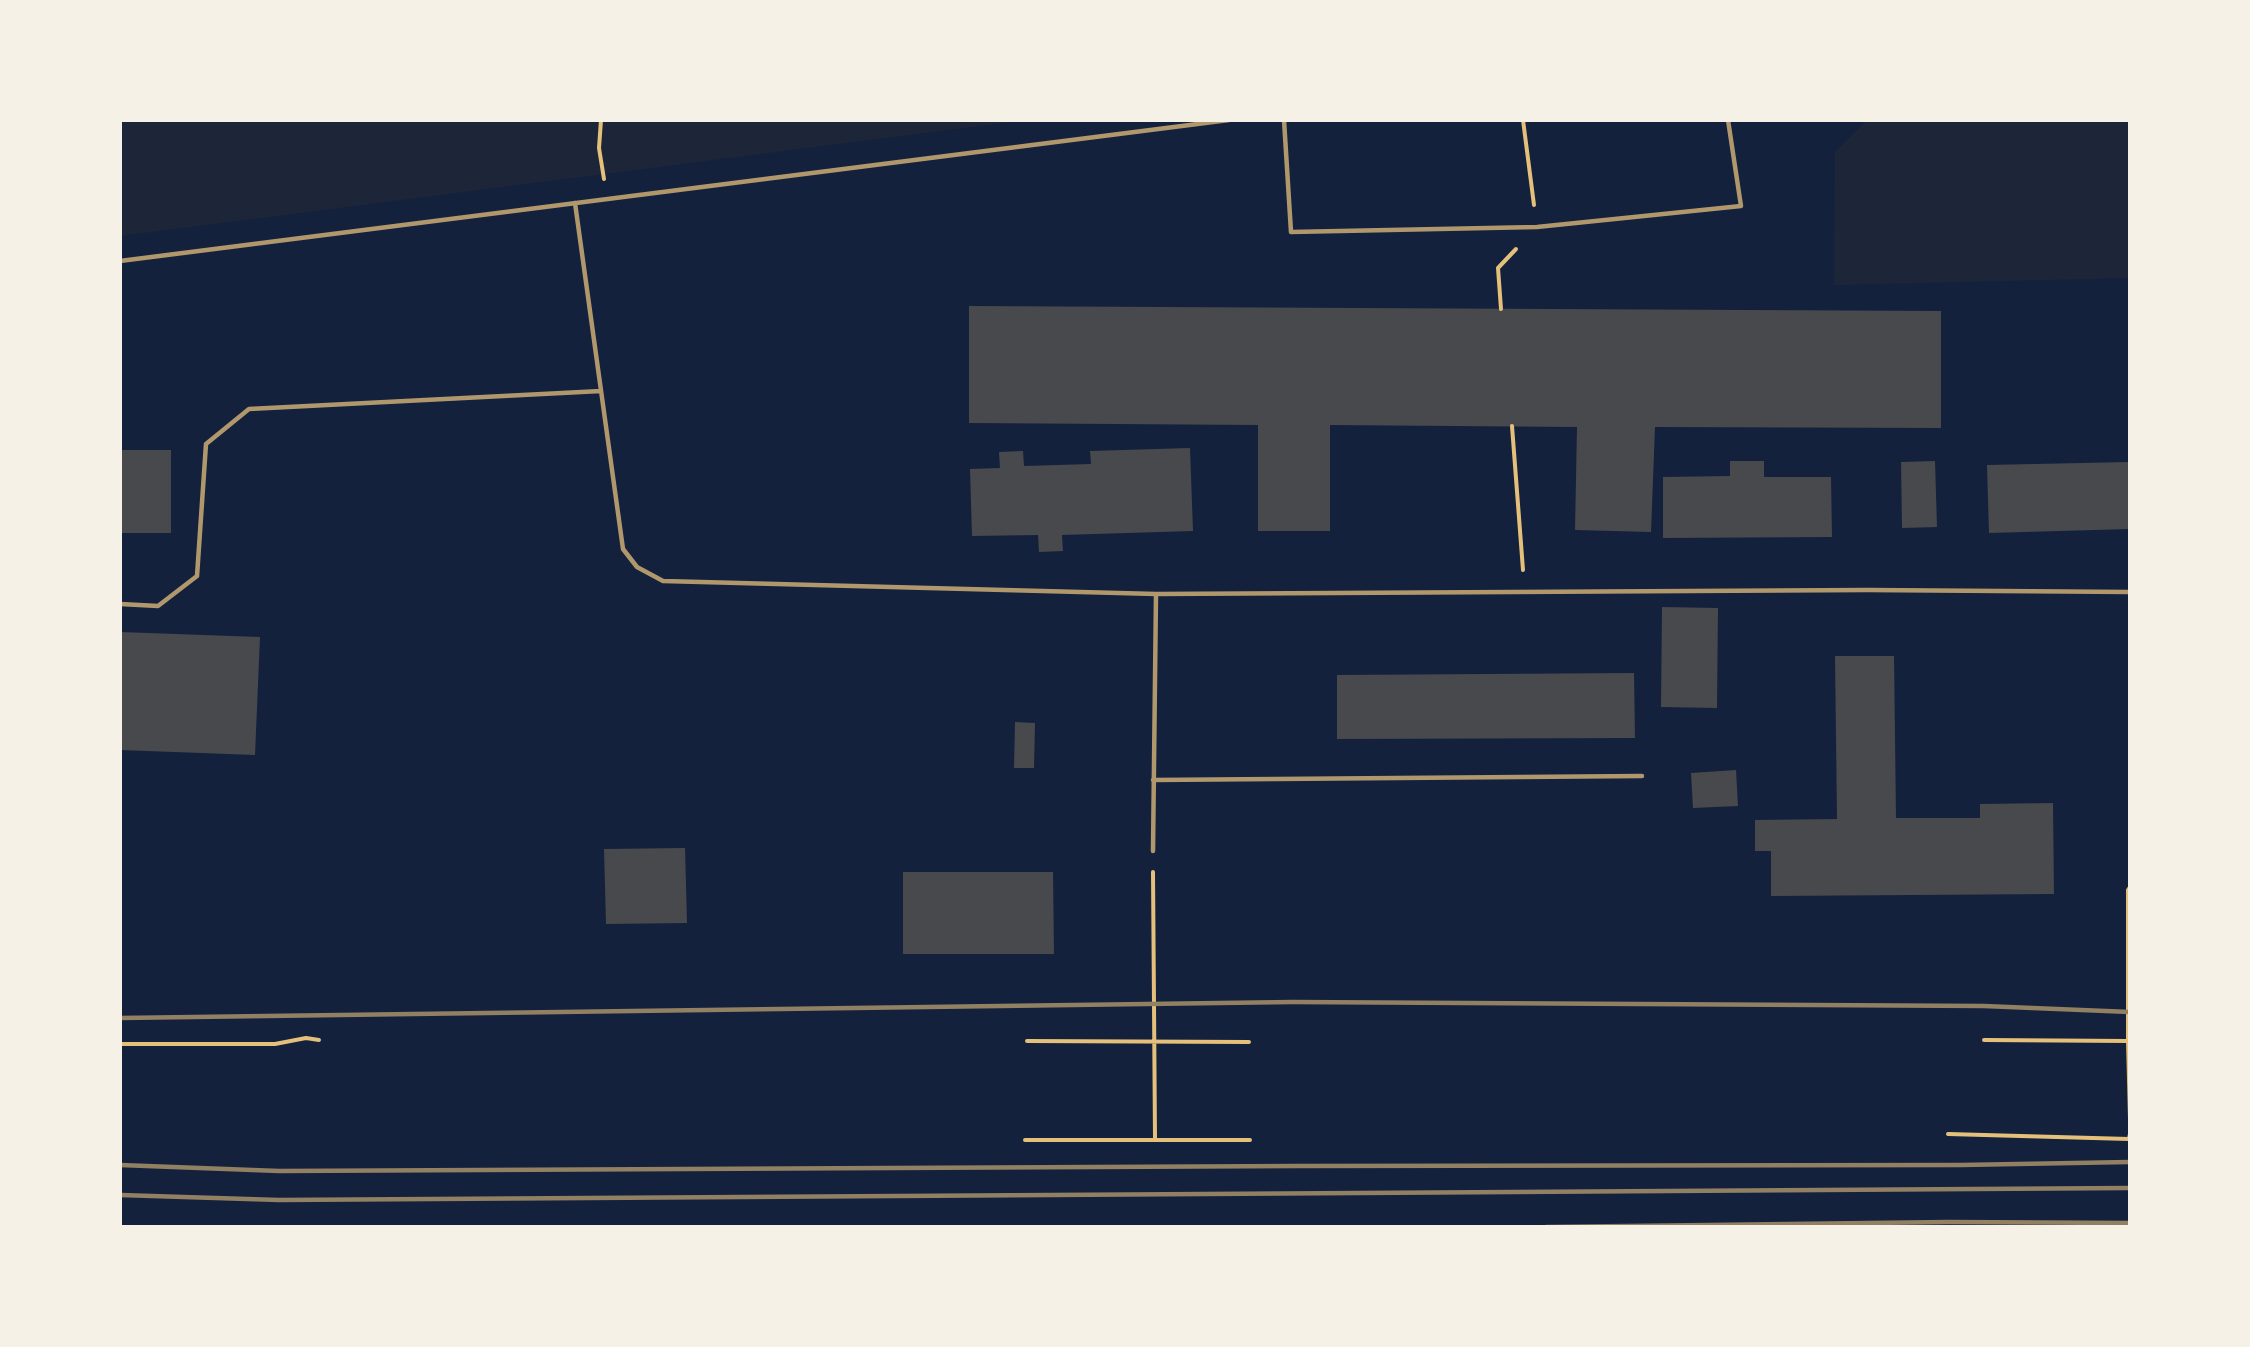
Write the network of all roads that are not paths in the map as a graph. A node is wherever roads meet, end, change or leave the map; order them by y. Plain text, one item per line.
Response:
1 (1229, 120) edge
2 (1284, 120) edge
3 (1728, 120) edge
4 (575, 203) junction
5 (120, 261) edge
6 (601, 391) junction
7 (2130, 592) edge
8 (1156, 594) junction
9 (120, 604) edge
10 (1642, 776) dead end
11 (1153, 780) junction
12 (1153, 851) dead end

1 - 4 lane
2 - 3 lane
4 - 5 lane
4 - 6 lane
6 - 8 lane
6 - 9 lane
7 - 8 lane
8 - 11 lane
10 - 11 lane
11 - 12 lane

